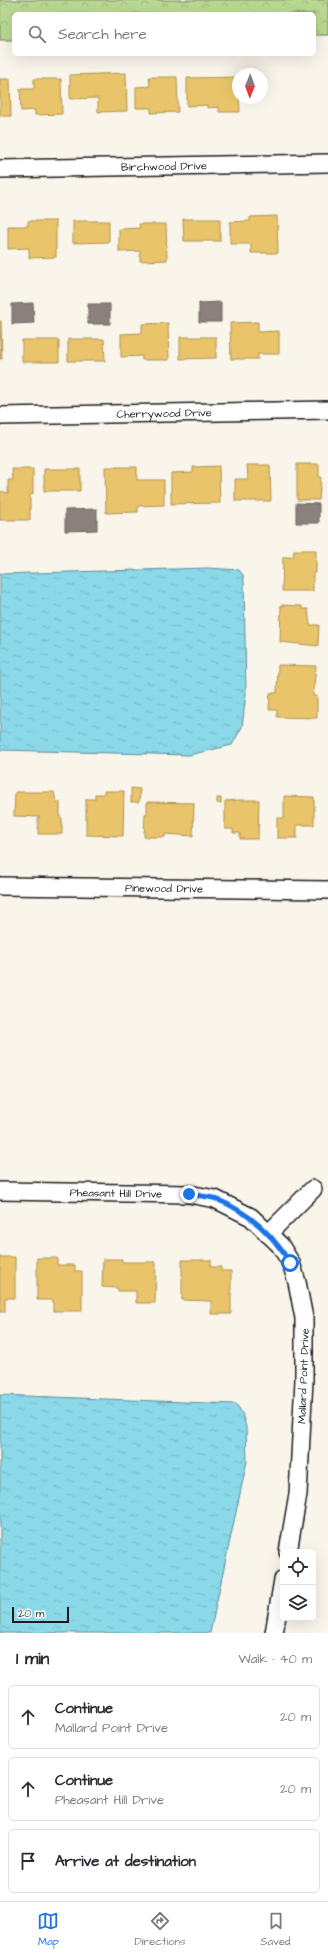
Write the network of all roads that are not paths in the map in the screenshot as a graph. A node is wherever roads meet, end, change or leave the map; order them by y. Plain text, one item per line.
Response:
1 (328, 163) edge
2 (0, 170) edge
3 (328, 410) edge
4 (0, 416) edge
5 (0, 886) edge
6 (328, 890) edge
7 (314, 1189) dead end
8 (0, 1190) edge
9 (251, 1217) joint
10 (268, 1234) junction
11 (289, 1549) edge
12 (282, 1585) edge
13 (274, 1633) edge

1 - 2 street, Birchwood Drive
3 - 4 street, Cherrywood Drive
5 - 6 street, Pinewood Drive
7 - 10 street
8 - 9 street, Pheasant Hill Drive
9 - 10 street, Mallard Point Drive
10 - 11 street, Mallard Point Drive
12 - 13 street

